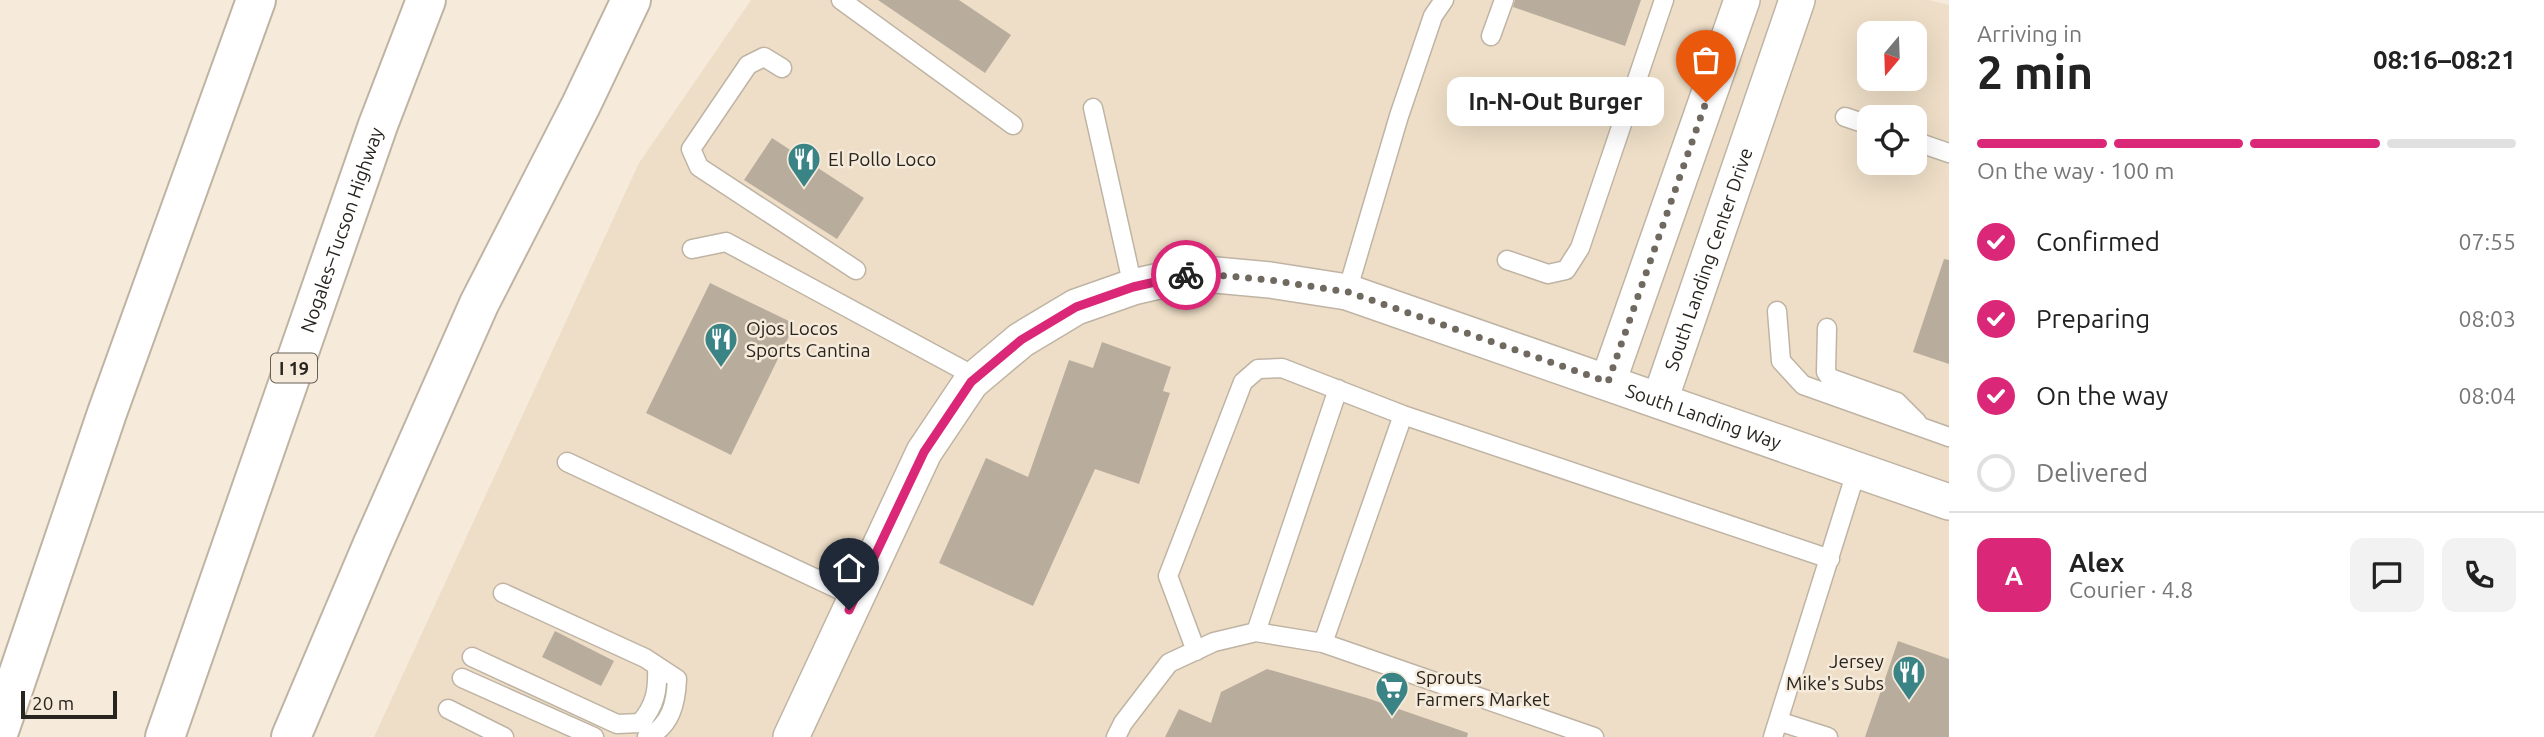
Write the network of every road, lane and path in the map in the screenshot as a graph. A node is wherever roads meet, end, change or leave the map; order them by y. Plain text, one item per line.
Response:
1 (256, 0) edge
2 (426, 0) edge
3 (631, 0) edge
4 (841, 0) edge
5 (1444, 0) edge
6 (1504, 0) edge
7 (1664, 0) edge
8 (1742, 0) edge
9 (1797, 0) edge
10 (1491, 36) dead end
11 (782, 68) dead end
12 (1093, 108) dead end
13 (1845, 117) dead end
14 (1857, 121) edge
15 (1013, 125) dead end
16 (1927, 145) edge
17 (1949, 153) edge
18 (692, 249) dead end
19 (1507, 260) dead end
20 (856, 270) dead end
21 (1133, 287) junction
22 (1348, 292) junction
23 (1777, 311) dead end
24 (1827, 328) dead end
25 (976, 377) junction
26 (1608, 382) junction
27 (1338, 389) junction
28 (1660, 400) junction
29 (1403, 415) junction
30 (1921, 426) junction
31 (1949, 436) edge
32 (567, 462) dead end
33 (1857, 469) junction
34 (1949, 502) edge
35 (1830, 559) junction
36 (503, 593) dead end
37 (855, 597) junction
38 (1256, 632) junction
39 (1323, 643) junction
40 (1196, 651) junction
41 (472, 657) dead end
42 (657, 666) junction
43 (462, 678) dead end
44 (448, 709) dead end
45 (0, 729) edge
46 (1776, 729) edge
47 (165, 737) edge
48 (291, 737) edge
49 (504, 737) edge
50 (594, 737) edge
51 (647, 737) edge
52 (791, 737) edge
53 (1116, 737) edge
54 (1594, 737) edge
55 (1828, 737) edge

1 - 45 main road
2 - 47 main road, Nogales–Tucson Highway / I 19
3 - 48 main road
4 - 15 lane
5 - 22 lane
6 - 10 lane
7 - 19 lane
8 - 26 street
9 - 28 street, South Landing Center Drive
11 - 20 lane
12 - 21 lane
13 - 14 lane
16 - 17 lane
18 - 25 lane
21 - 22 street, South Landing Way
21 - 25 street, South Landing Way
22 - 26 street, South Landing Way
23 - 30 lane
24 - 30 lane
25 - 37 street, South Landing Way
26 - 28 street, South Landing Way
27 - 29 lane
27 - 38 lane
27 - 40 lane
28 - 33 street, South Landing Way
29 - 35 lane
29 - 39 lane
30 - 31 lane
32 - 37 lane
33 - 34 street, South Landing Way
33 - 35 lane
35 - 46 lane
36 - 42 lane
37 - 52 street, South Landing Way
38 - 39 lane
38 - 40 lane
39 - 54 lane
40 - 53 lane
41 - 42 lane
42 - 51 lane
43 - 50 lane
44 - 49 lane
46 - 55 lane

